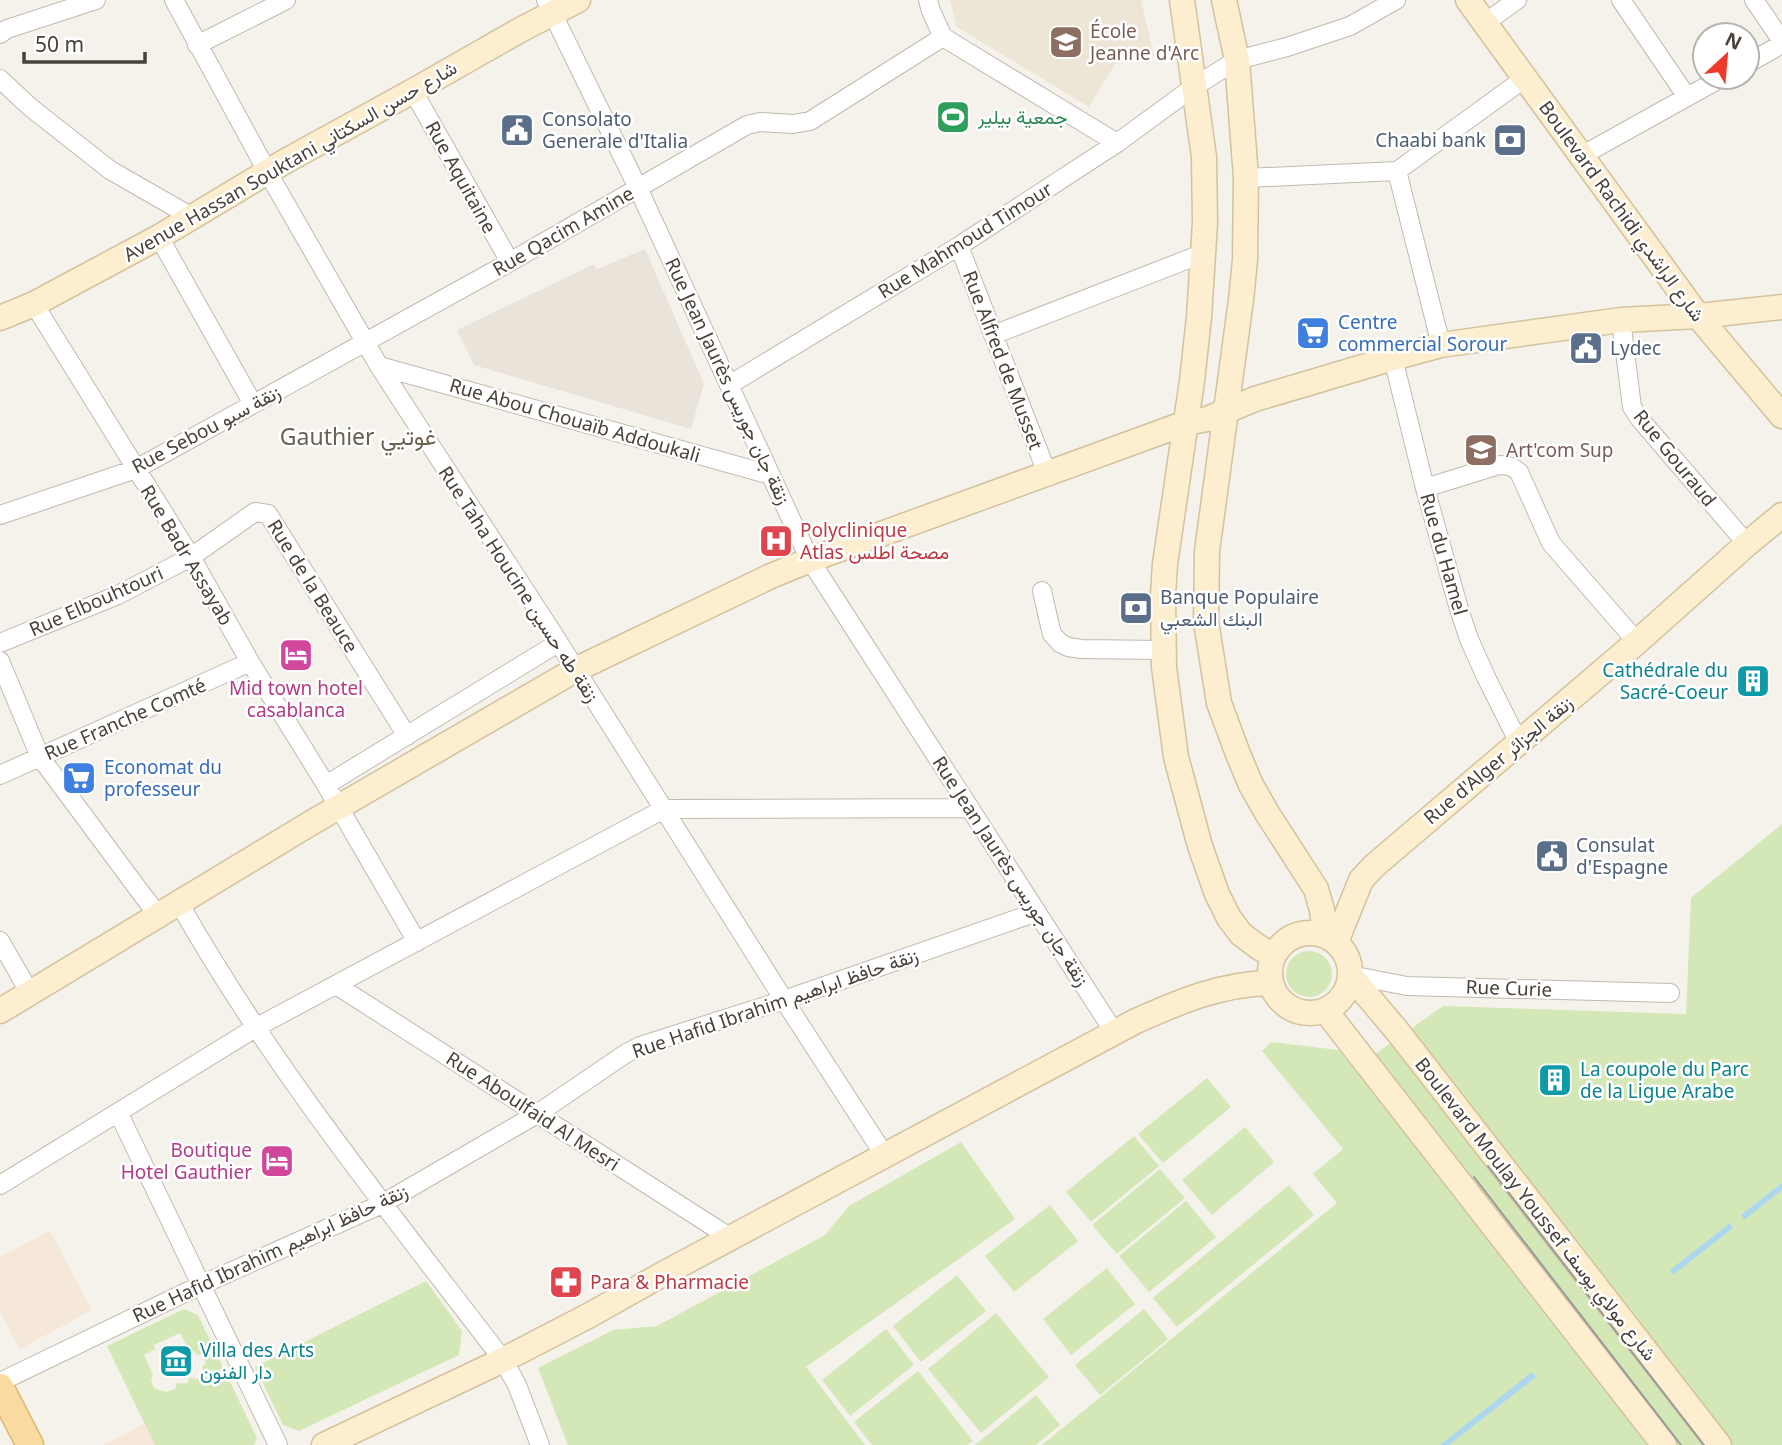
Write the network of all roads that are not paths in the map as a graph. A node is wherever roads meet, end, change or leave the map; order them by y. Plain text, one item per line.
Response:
1 (96, 0) edge
2 (174, 0) edge
3 (286, 0) edge
4 (578, 0) edge
5 (928, 0) edge
6 (1182, 0) edge
7 (1224, 0) edge
8 (1396, 0) edge
9 (1468, 0) edge
10 (1517, 0) edge
11 (1621, 0) edge
12 (1754, 0) edge
13 (549, 7) edge
14 (1485, 23) junction
15 (0, 34) edge
16 (943, 37) junction
17 (1782, 43) edge
18 (197, 45) junction
19 (1761, 56) edge
20 (1237, 60) junction
21 (1525, 78) junction
22 (0, 79) edge
23 (1195, 86) junction
24 (413, 91) junction
25 (1698, 91) edge
26 (1687, 97) junction
27 (1117, 143) junction
28 (1581, 156) junction
29 (1397, 171) junction
30 (268, 173) junction
31 (1246, 178) junction
32 (638, 188) junction
33 (192, 217) junction
34 (159, 237) junction
35 (958, 246) junction
36 (1204, 253) junction
37 (510, 262) junction
38 (34, 304) junction
39 (1782, 307) edge
40 (1698, 316) junction
41 (0, 318) edge
42 (1620, 320) junction
43 (993, 335) junction
44 (365, 342) junction
45 (1441, 345) junction
46 (1393, 358) junction
47 (379, 366) junction
48 (729, 385) junction
49 (253, 404) junction
50 (1226, 411) junction
51 (1782, 416) edge
52 (1186, 423) junction
53 (136, 470) junction
54 (1047, 473) junction
55 (771, 475) junction
56 (1425, 488) junction
57 (0, 515) edge
58 (1782, 515) edge
59 (1747, 544) junction
60 (191, 557) junction
61 (810, 560) junction
62 (1042, 591) dead end
63 (1637, 642) junction
64 (0, 643) edge
65 (558, 643) junction
66 (1163, 650) junction
67 (0, 661) edge
68 (250, 662) junction
69 (575, 670) junction
70 (407, 736) junction
71 (1518, 743) junction
72 (40, 757) junction
73 (0, 775) edge
74 (326, 785) junction
75 (338, 807) junction
76 (970, 808) junction
77 (664, 809) junction
78 (169, 910) junction
79 (1037, 912) junction
80 (1331, 939) junction
81 (0, 941) edge
82 (417, 942) junction
83 (1273, 956) junction
84 (1350, 975) junction
85 (1270, 983) junction
86 (336, 985) junction
87 (30, 993) junction
88 (1670, 993) dead end
89 (785, 1000) junction
90 (1325, 1010) junction
91 (0, 1011) edge
92 (255, 1028) junction
93 (1114, 1032) junction
94 (118, 1112) junction
95 (537, 1114) junction
96 (885, 1156) junction
97 (0, 1185) edge
98 (382, 1204) junction
99 (731, 1238) junction
100 (201, 1285) junction
101 (503, 1360) junction
102 (0, 1385) edge
103 (30, 1445) edge
104 (278, 1445) edge
105 (324, 1445) edge
106 (540, 1445) edge
107 (1664, 1445) edge
108 (1719, 1445) edge

1 - 15 street
2 - 18 street, Rue Taha Houcine زنقة طه حسين
3 - 18 street
4 - 13 main road, Avenue Hassan Souktani شارع حسن السكتاني
5 - 16 street
6 - 23 main road
7 - 20 main road
8 - 20 street, Rue Mahmoud Timour
9 - 14 main road, Boulevard Rachidi شارع الراشدي
10 - 14 street
11 - 26 street
12 - 17 street
13 - 24 main road, Avenue Hassan Souktani شارع حسن السكتاني
13 - 32 street, Rue Jean Jaurès زنقة جان جوريس
14 - 21 main road, Boulevard Rachidi شارع الراشدي
16 - 27 street
16 - 32 street, Rue Qacim Amine
17 - 19 street
18 - 30 street, Rue Taha Houcine زنقة طه حسين
20 - 23 street, Rue Mahmoud Timour
20 - 31 main road
21 - 28 main road, Boulevard Rachidi شارع الراشدي
21 - 29 street
22 - 33 street
23 - 27 street, Rue Mahmoud Timour
23 - 36 main road
24 - 30 main road, Avenue Hassan Souktani شارع حسن السكتاني
24 - 37 street, Rue Aquitaine
25 - 26 street
26 - 28 street
27 - 35 street, Rue Mahmoud Timour
28 - 40 main road, Boulevard Rachidi شارع الراشدي
29 - 31 street
29 - 45 street
30 - 33 main road, Avenue Hassan Souktani شارع حسن السكتاني
30 - 44 street, Rue Taha Houcine زنقة طه حسين
31 - 50 main road
32 - 37 street, Rue Qacim Amine
32 - 48 street, Rue Jean Jaurès زنقة جان جوريس
33 - 34 main road, Avenue Hassan Souktani شارع حسن السكتاني
34 - 38 main road, Avenue Hassan Souktani شارع حسن السكتاني
34 - 49 street
35 - 43 street, Rue Alfred de Musset
35 - 48 street, Rue Mahmoud Timour
36 - 43 street
36 - 52 main road
37 - 44 street, Rue Qacim Amine
38 - 41 main road, Avenue Hassan Souktani شارع حسن السكتاني
38 - 53 street, Rue Badr Assayab
39 - 40 main road
40 - 42 main road
40 - 51 main road, Boulevard Rachidi شارع الراشدي
42 - 45 main road
42 - 59 street, Rue Gouraud
43 - 54 street, Rue Alfred de Musset
44 - 47 street, Rue Taha Houcine زنقة طه حسين
44 - 49 street, Rue Sebou زنقة سبو
45 - 46 main road
46 - 50 main road
46 - 56 street, Rue du Hamel
47 - 55 street, Rue Abou Chouaïb Addoukali
47 - 65 street, Rue Taha Houcine زنقة طه حسين
48 - 55 street, Rue Jean Jaurès زنقة جان جوريس
49 - 53 street, Rue Sebou زنقة سبو
50 - 52 main road
50 - 80 main road
52 - 54 main road
52 - 66 main road
53 - 57 street, Rue Sebou زنقة سبو
53 - 60 street, Rue Badr Assayab
54 - 61 main road
55 - 61 street, Rue Jean Jaurès زنقة جان جوريس
56 - 63 street
56 - 71 street, Rue du Hamel
58 - 59 main road, Rue d'Alger زنقة الجزائر
59 - 63 main road, Rue d'Alger زنقة الجزائر
60 - 64 street, Rue Elbouhtouri
60 - 68 street, Rue Badr Assayab
60 - 70 street, Rue de la Beauce
61 - 69 main road
61 - 76 street, Rue Jean Jaurès زنقة جان جوريس
62 - 66 street
63 - 71 main road, Rue d'Alger زنقة الجزائر
65 - 69 street, Rue Taha Houcine زنقة طه حسين
65 - 70 street
66 - 83 main road
67 - 72 street
68 - 72 street, Rue Franche Comté
68 - 74 street, Rue Badr Assayab
69 - 75 main road
69 - 77 street, Rue Taha Houcine زنقة طه حسين
70 - 74 street
71 - 80 main road, Rue d'Alger زنقة الجزائر
72 - 73 street, Rue Franche Comté
72 - 78 street
74 - 75 street, Rue Badr Assayab
75 - 78 main road
75 - 82 street, Rue Badr Assayab
76 - 77 street
76 - 79 street, Rue Jean Jaurès زنقة جان جوريس
77 - 82 street
77 - 89 street, Rue Taha Houcine زنقة طه حسين
78 - 87 main road
78 - 92 street
79 - 89 street, Rue Hafid Ibrahim زنقة حافظ ابراهيم
79 - 93 street, Rue Jean Jaurès زنقة جان جوريس
80 - 83 main road
80 - 84 main road
81 - 87 street
82 - 86 street
83 - 85 main road
84 - 88 street, Rue Curie
84 - 90 main road
84 - 108 main road, Boulevard Moulay Youssef شارع مولاي يوسف
85 - 90 main road
85 - 93 main road
86 - 92 street
86 - 95 street, Rue Aboulfaid Al Mesri
87 - 91 main road
89 - 95 street, Rue Hafid Ibrahim زنقة حافظ ابراهيم
89 - 96 street, Rue Taha Houcine زنقة طه حسين
90 - 107 main road
92 - 94 street
92 - 98 street
93 - 96 main road
94 - 97 street
94 - 100 street
95 - 98 street, Rue Hafid Ibrahim زنقة حافظ ابراهيم
95 - 99 street, Rue Aboulfaid Al Mesri
96 - 99 main road
98 - 100 street, Rue Hafid Ibrahim زنقة حافظ ابراهيم
98 - 101 street
99 - 101 main road
100 - 102 street, Rue Hafid Ibrahim زنقة حافظ ابراهيم
100 - 104 street
101 - 105 main road
101 - 106 street
102 - 103 main road

